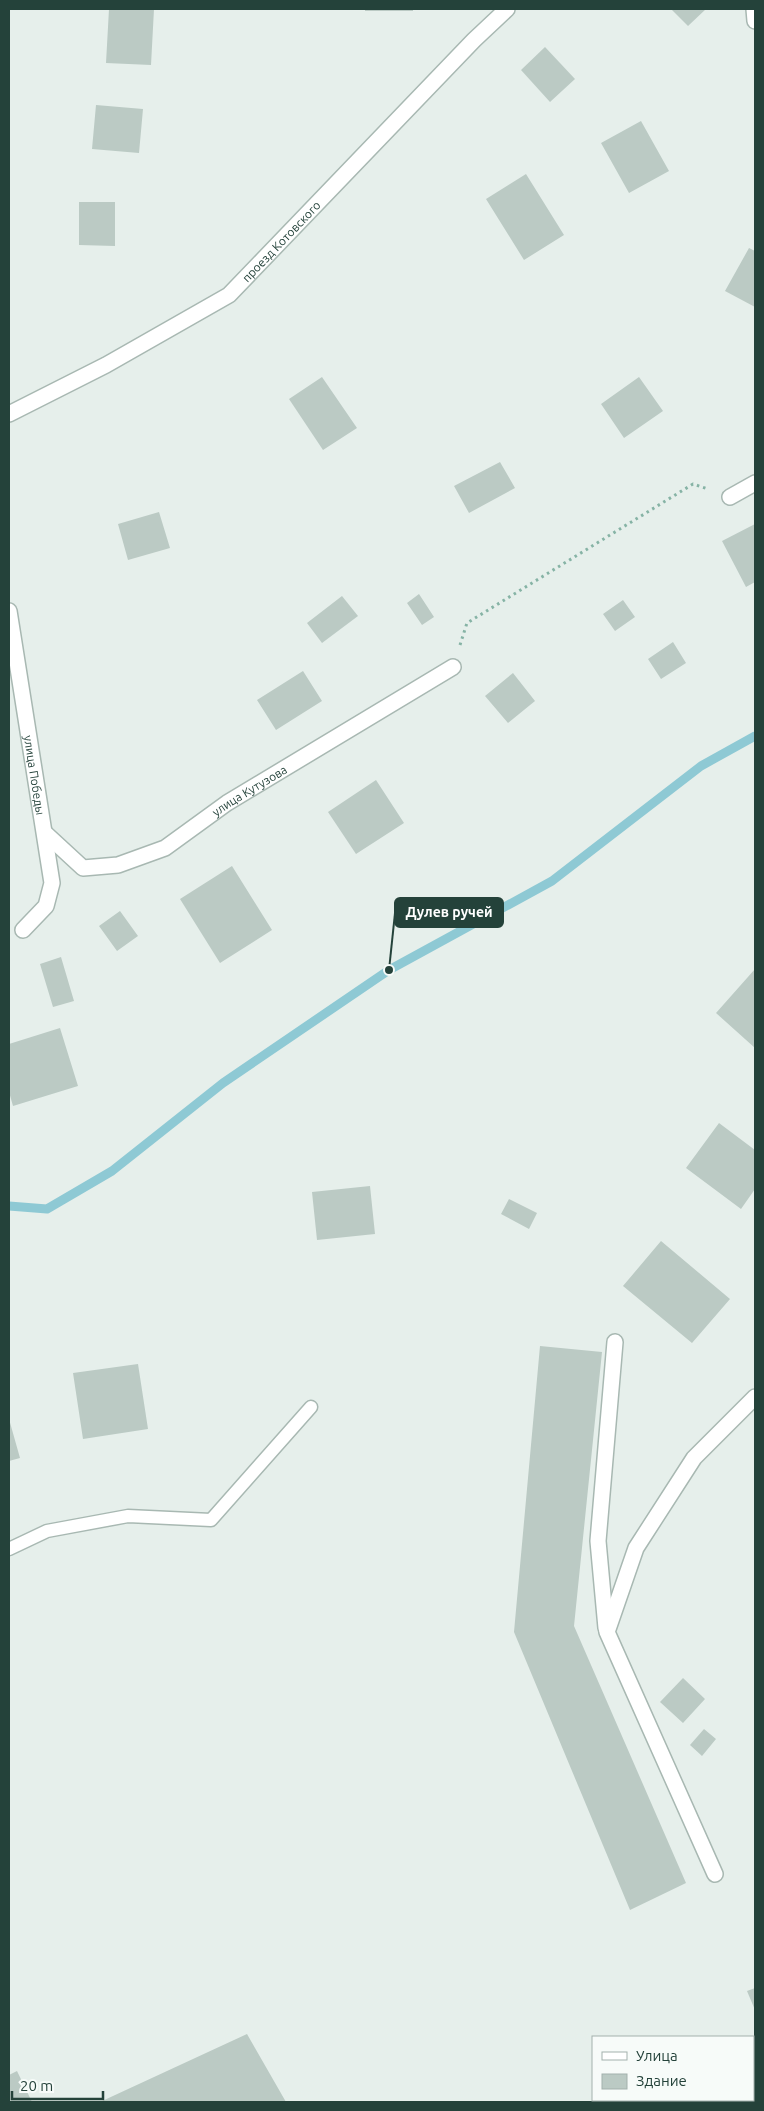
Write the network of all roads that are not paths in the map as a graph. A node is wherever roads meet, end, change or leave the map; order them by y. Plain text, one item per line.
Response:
1 (507, 9) edge
2 (754, 9) edge
3 (755, 21) edge
4 (9, 414) edge
5 (755, 483) edge
6 (730, 497) road end
7 (9, 611) edge
8 (453, 667) road end
9 (45, 833) junction
10 (23, 930) dead end
11 (615, 1342) dead end
12 (755, 1397) edge
13 (312, 1407) dead end
14 (9, 1549) edge
15 (607, 1632) junction
16 (715, 1874) dead end

1 - 4 street, проезд Котовского
2 - 3 street
5 - 6 street
7 - 9 street, улица Победы
8 - 9 street, улица Кутузова
9 - 10 street, улица Победы
11 - 15 street
12 - 15 street
13 - 14 lane
15 - 16 street

